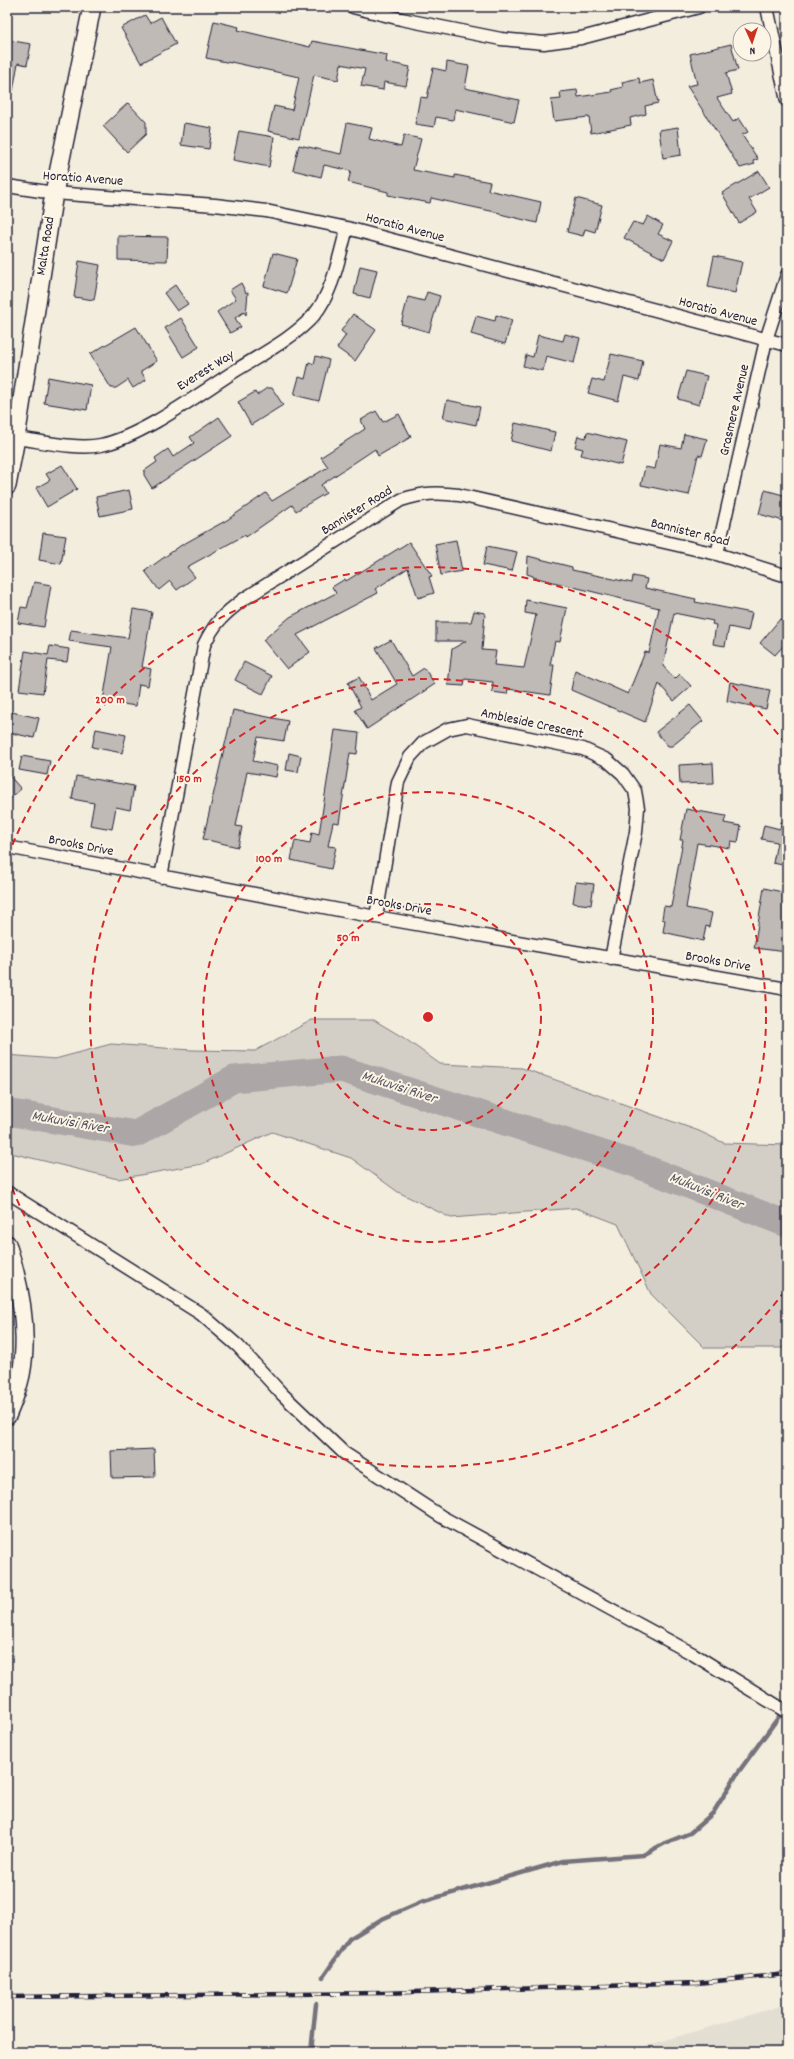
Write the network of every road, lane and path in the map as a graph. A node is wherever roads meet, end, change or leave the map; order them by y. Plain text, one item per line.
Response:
1 (92, 7) edge
2 (353, 7) edge
3 (699, 7) edge
4 (767, 7) edge
5 (787, 101) edge
6 (7, 186) edge
7 (54, 192) junction
8 (347, 228) junction
9 (787, 275) edge
10 (766, 340) junction
11 (787, 345) edge
12 (16, 438) junction
13 (7, 486) edge
14 (717, 554) junction
15 (787, 576) edge
16 (7, 847) edge
17 (161, 877) junction
18 (376, 917) junction
19 (611, 959) junction
20 (787, 989) edge
21 (7, 1192) edge
22 (7, 1244) edge
23 (7, 1416) edge
24 (783, 1710) edge

1 - 7 street, Malta Road
2 - 3 street
4 - 5 street
6 - 7 street, Horatio Avenue
7 - 8 street, Horatio Avenue
7 - 12 street, Malta Road
8 - 10 street, Horatio Avenue
8 - 12 street, Everest Way
9 - 10 street, Grasmere Avenue
10 - 11 street, Horatio Avenue
10 - 14 street, Grasmere Avenue
12 - 13 street, Malta Road
14 - 15 street, Bannister Road
14 - 17 street, Bannister Road
16 - 17 street, Brooks Drive
17 - 18 street, Brooks Drive
18 - 19 street, Brooks Drive
18 - 19 street, Ambleside Crescent
19 - 20 street, Brooks Drive
21 - 24 street
22 - 23 street

